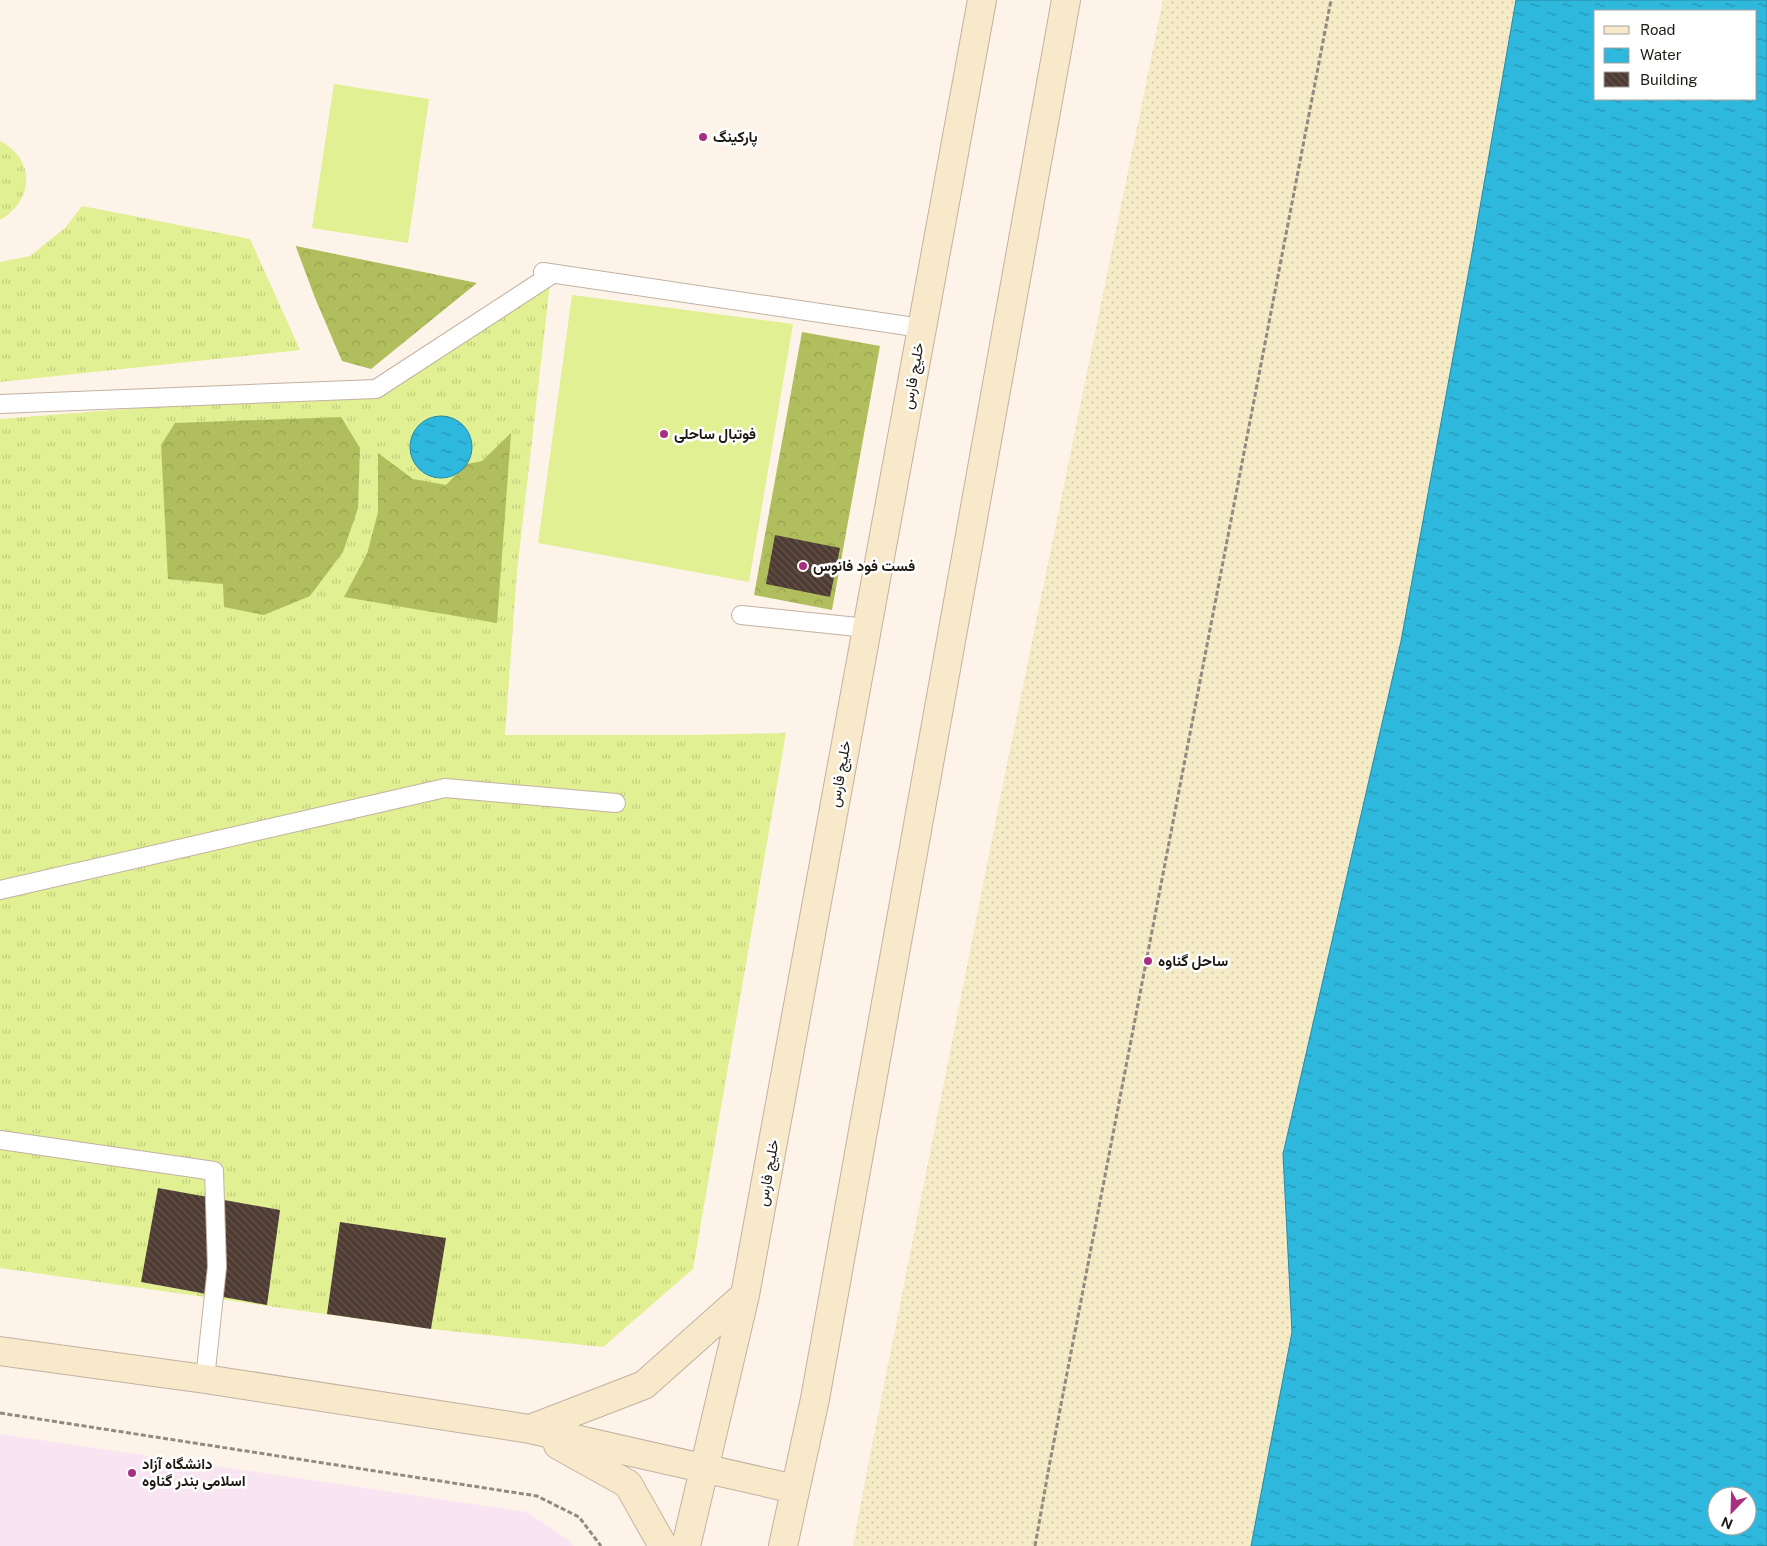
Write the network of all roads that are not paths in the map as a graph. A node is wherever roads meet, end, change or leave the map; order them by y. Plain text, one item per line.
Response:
1 (982, 0) edge
2 (1066, 0) edge
3 (921, 328) junction
4 (0, 404) edge
5 (741, 615) dead end
6 (866, 628) junction
7 (616, 803) dead end
8 (0, 890) edge
9 (0, 1140) edge
10 (745, 1295) junction
11 (0, 1351) edge
12 (205, 1379) junction
13 (530, 1429) junction
14 (704, 1468) junction
15 (795, 1489) junction
16 (663, 1546) edge
17 (686, 1546) edge
18 (783, 1546) edge

1 - 3 main road, خلیج فارس
2 - 15 main road
3 - 4 lane
3 - 6 main road, خلیج فارس
5 - 6 lane
6 - 10 main road, خلیج فارس
7 - 8 lane
9 - 12 lane
10 - 13 main road
10 - 14 main road, خلیج فارس
11 - 12 main road
12 - 13 main road
13 - 14 main road
13 - 16 main road
14 - 15 main road
14 - 17 main road, خلیج فارس
15 - 18 main road

